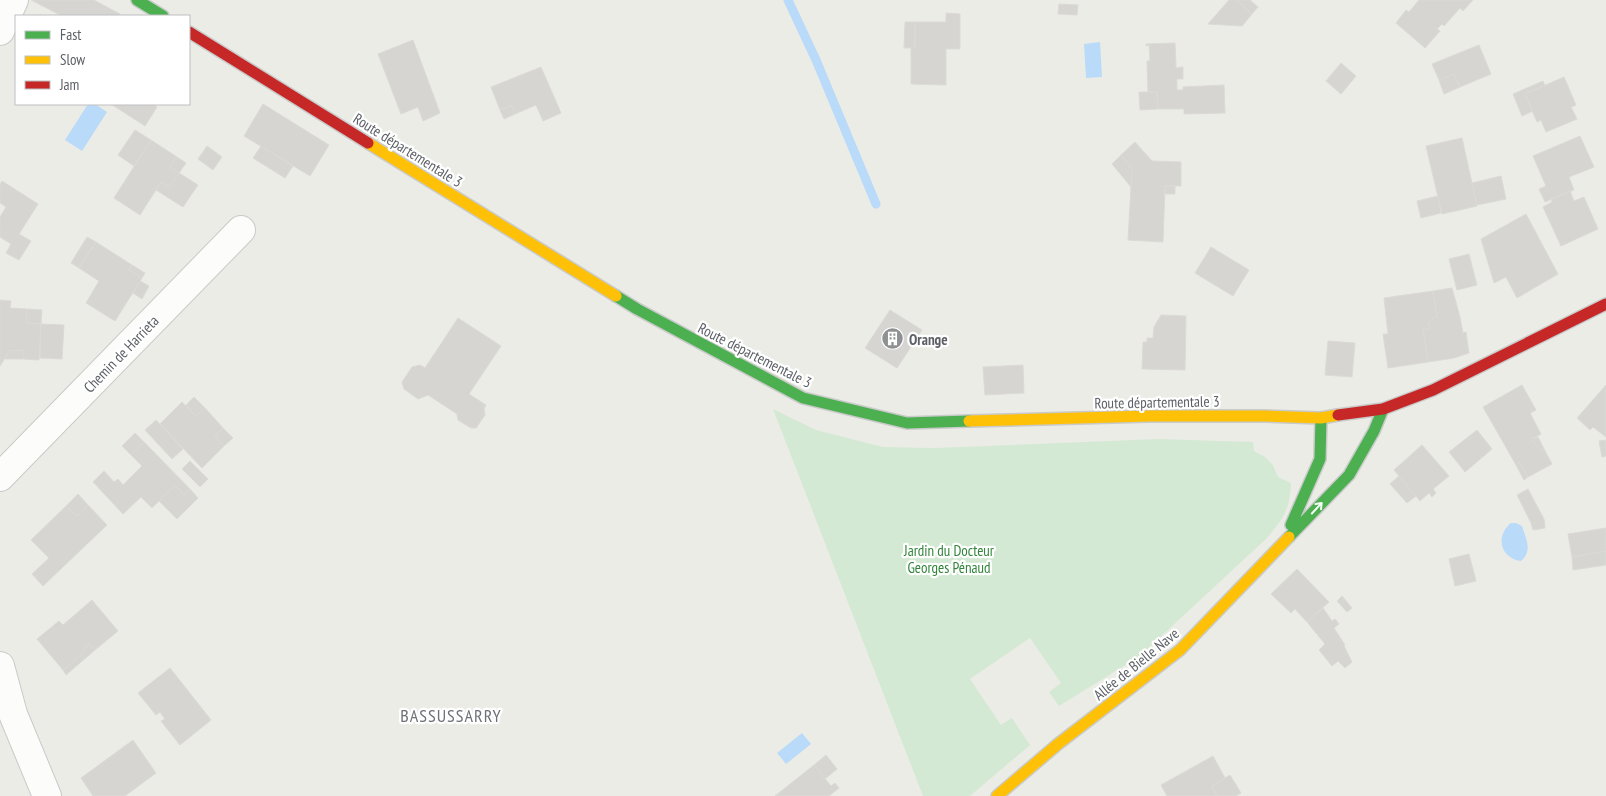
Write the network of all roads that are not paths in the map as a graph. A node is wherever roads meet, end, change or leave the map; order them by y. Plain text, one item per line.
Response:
1 (14, 0) edge
2 (137, 0) edge
3 (161, 15) edge
4 (0, 32) edge
5 (190, 33) edge
6 (241, 230) dead end
7 (1606, 304) edge
8 (1383, 409) junction
9 (1321, 418) junction
10 (0, 477) edge
11 (1284, 543) junction
12 (0, 666) edge
13 (47, 796) edge
14 (998, 796) edge

1 - 4 street
2 - 3 main road
5 - 9 main road, Route départementale 3
6 - 10 street, Chemin de Harrieta
7 - 8 main road, Route départementale 3
8 - 9 main road, Route départementale 3
11 -> 8 main road, Allée de Bielle Nave
9 - 11 main road, Allée de Bielle Nave
11 - 14 main road, Allée de Bielle Nave
12 - 13 street

